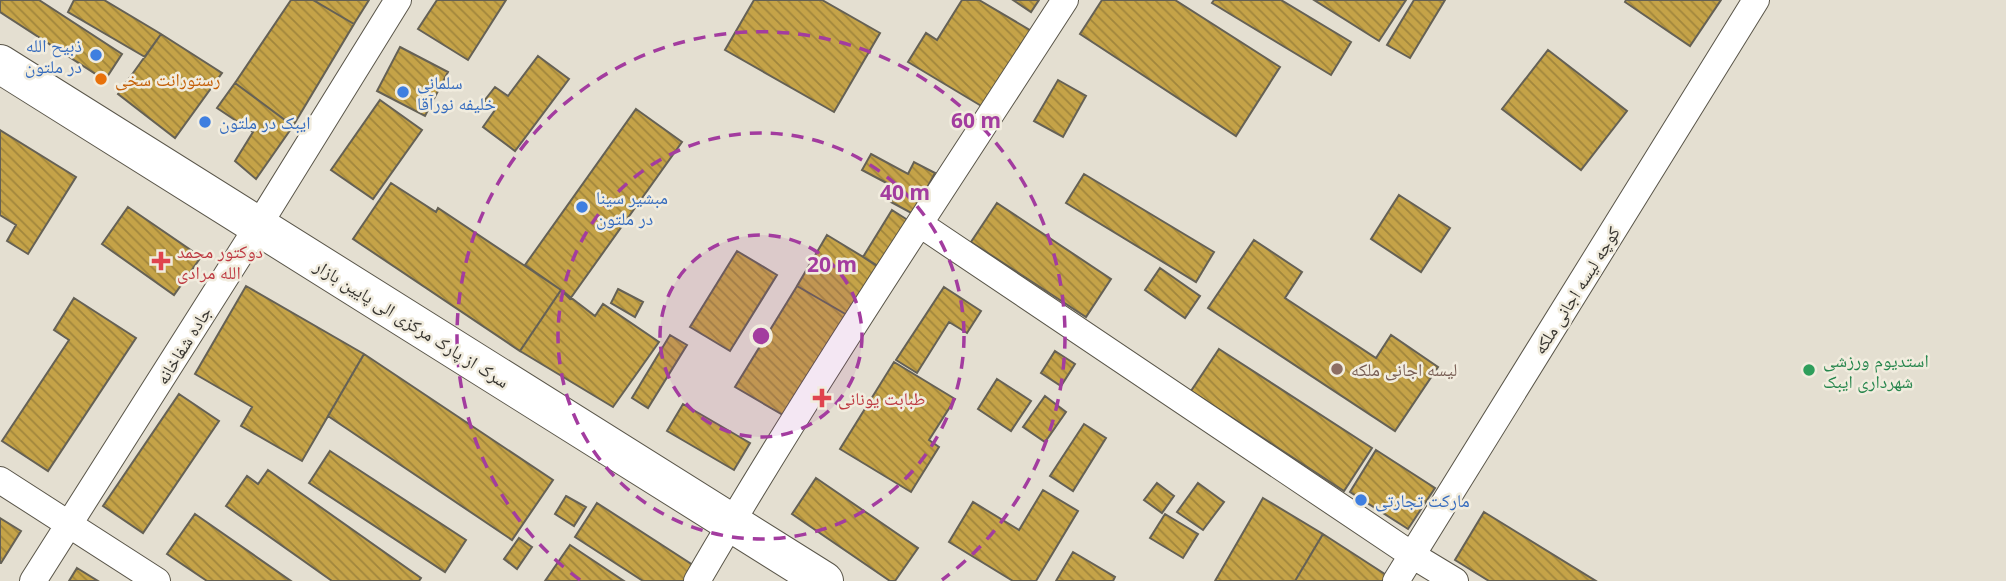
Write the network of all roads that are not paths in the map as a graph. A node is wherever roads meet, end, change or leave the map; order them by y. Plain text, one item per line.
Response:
1 (398, 0) edge
2 (1065, 0) edge
3 (1756, 0) edge
4 (0, 64) edge
5 (920, 224) junction
6 (258, 226) junction
7 (0, 480) edge
8 (69, 523) junction
9 (731, 523) junction
10 (1412, 555) junction
11 (33, 581) edge
12 (157, 581) edge
13 (697, 581) edge
14 (824, 581) edge
15 (1396, 581) edge
16 (1455, 581) edge

1 - 6 street, جاده شفاخانه
2 - 5 street
3 - 10 street, کوچه لیسه اجانی ملکه
4 - 6 main road, سرک از پارک مرکزی الی پایین بازار
5 - 9 street
5 - 10 street
6 - 8 street, جاده شفاخانه
6 - 9 main road, سرک از پارک مرکزی الی پایین بازار
7 - 8 street
8 - 11 street, جاده شفاخانه
8 - 12 street
9 - 13 street
9 - 14 main road, سرک از پارک مرکزی الی پایین بازار
10 - 15 street, کوچه لیسه اجانی ملکه
10 - 16 street

